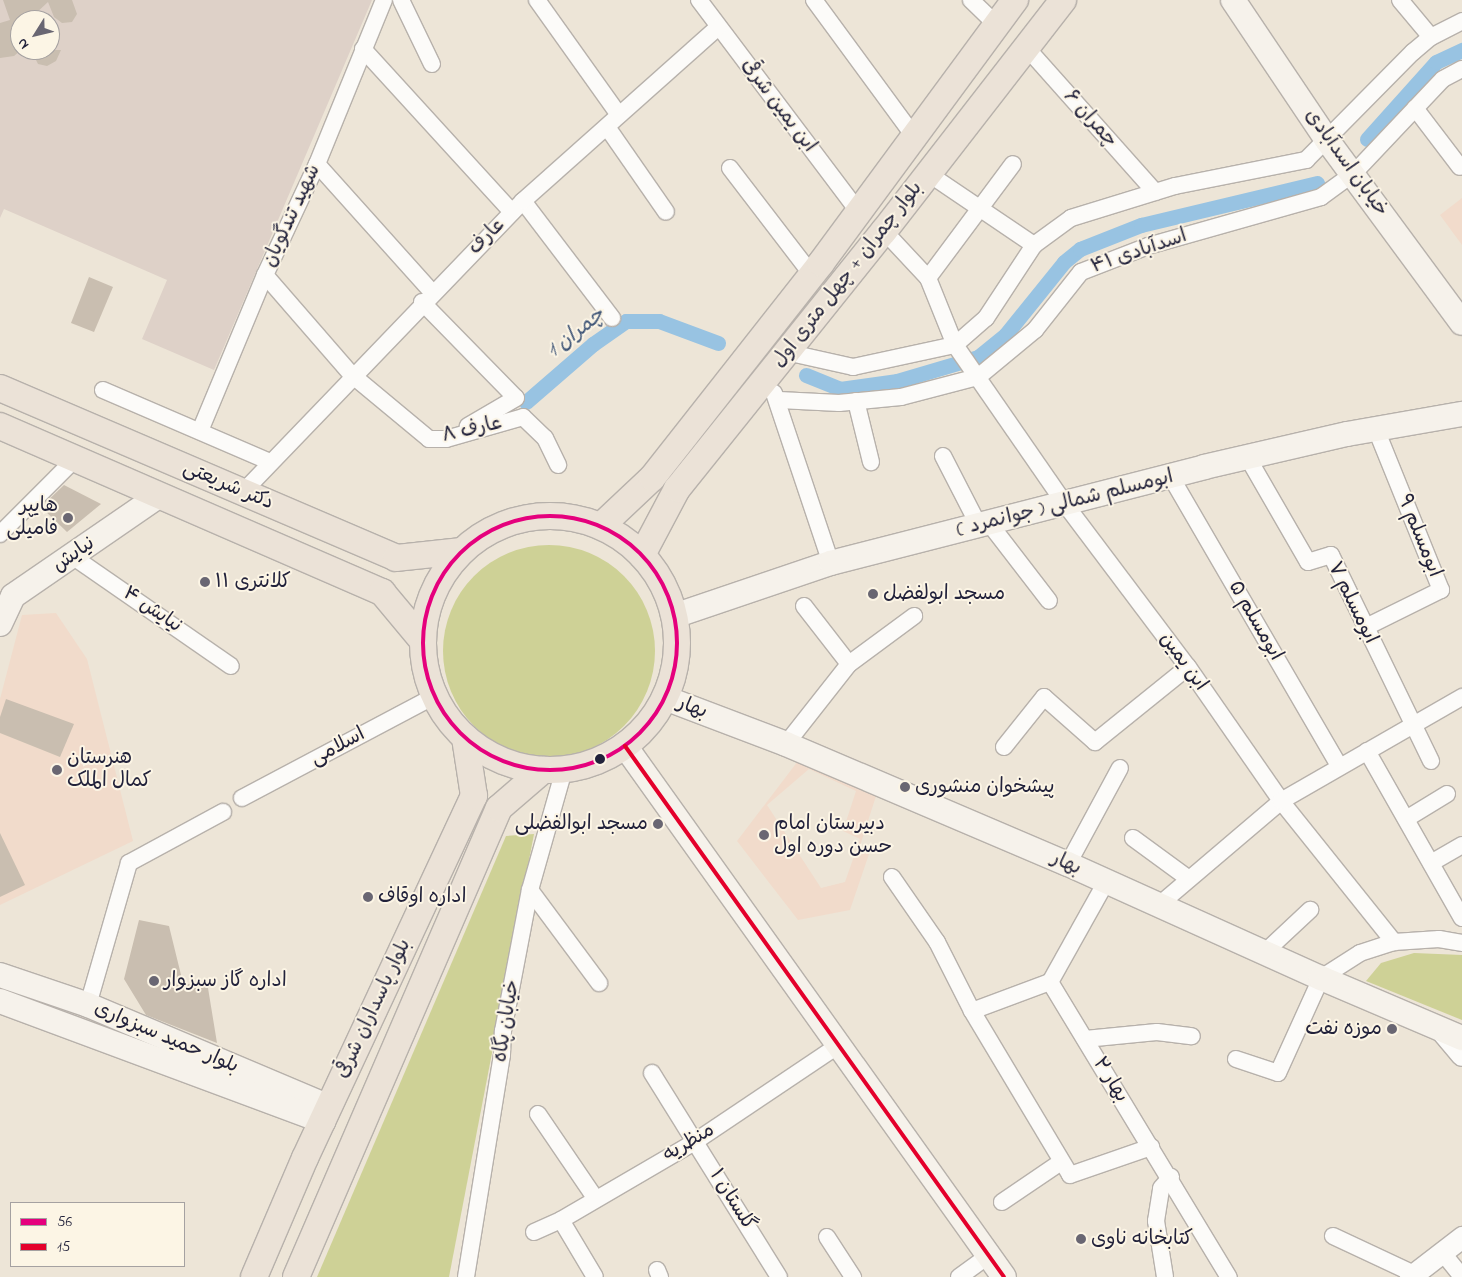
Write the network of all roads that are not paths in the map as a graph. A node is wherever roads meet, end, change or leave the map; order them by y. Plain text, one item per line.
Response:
1 (384, 0) edge
2 (401, 0) edge
3 (537, 0) edge
4 (699, 0) edge
5 (814, 0) edge
6 (971, 0) edge
7 (1015, 0) edge
8 (1063, 0) edge
9 (1233, 0) edge
10 (1400, 0) edge
11 (1462, 21) edge
12 (996, 24) junction
13 (718, 27) junction
14 (1431, 37) junction
15 (1026, 47) junction
16 (363, 49) junction
17 (432, 64) dead end
18 (1462, 69) edge
19 (1415, 108) junction
20 (619, 116) junction
21 (607, 127) junction
22 (914, 136) junction
23 (1327, 140) junction
24 (317, 164) junction
25 (1013, 164) dead end
26 (1460, 167) dead end
27 (730, 168) dead end
28 (929, 174) junction
29 (1354, 174) junction
30 (1155, 192) junction
31 (517, 206) junction
32 (982, 207) junction
33 (666, 212) dead end
34 (859, 212) junction
35 (884, 231) junction
36 (1034, 245) junction
37 (265, 275) junction
38 (812, 275) junction
39 (928, 278) junction
40 (427, 297) junction
41 (612, 318) dead end
42 (1462, 323) edge
43 (955, 345) junction
44 (786, 352) junction
45 (352, 375) junction
46 (978, 377) junction
47 (0, 388) edge
48 (103, 390) dead end
49 (772, 390) junction
50 (856, 401) junction
51 (1462, 414) edge
52 (0, 426) edge
53 (1376, 430) junction
54 (200, 432) junction
55 (446, 439) junction
56 (943, 456) dead end
57 (1248, 458) junction
58 (75, 459) junction
59 (270, 462) junction
60 (871, 462) dead end
61 (558, 465) dead end
62 (1171, 477) junction
63 (243, 492) junction
64 (160, 495) junction
65 (1065, 504) junction
66 (284, 510) junction
67 (984, 525) junction
68 (601, 526) junction
69 (0, 534) edge
70 (273, 545) junction
71 (462, 551) junction
72 (642, 555) junction
73 (72, 556) junction
74 (831, 563) junction
75 (1049, 601) dead end
76 (804, 606) dead end
77 (674, 616) junction
78 (914, 616) dead end
79 (0, 624) edge
80 (1364, 628) junction
81 (423, 641) junction
82 (849, 664) junction
83 (231, 666) dead end
84 (1188, 667) junction
85 (435, 696) junction
86 (1462, 697) edge
87 (665, 698) junction
88 (1410, 724) junction
89 (466, 738) junction
90 (786, 744) junction
91 (626, 746) junction
92 (1004, 747) dead end
93 (1367, 751) junction
94 (1431, 762) dead end
95 (1339, 766) junction
96 (1120, 768) dead end
97 (554, 770) junction
98 (1447, 794) dead end
99 (242, 798) dead end
100 (1281, 801) junction
101 (223, 812) dead end
102 (1406, 819) junction
103 (1133, 838) dead end
104 (1462, 845) edge
105 (1431, 863) junction
106 (1068, 864) junction
107 (892, 877) dead end
108 (1189, 879) junction
109 (1106, 882) junction
110 (530, 890) junction
111 (1159, 905) junction
112 (1310, 910) dead end
113 (1462, 918) edge
114 (1394, 942) junction
115 (1462, 943) edge
116 (1265, 952) junction
117 (0, 975) edge
118 (1320, 978) junction
119 (1050, 982) junction
120 (599, 983) dead end
121 (0, 1001) edge
122 (88, 1005) junction
123 (972, 1011) junction
124 (1439, 1028) junction
125 (1192, 1036) dead end
126 (1462, 1038) edge
127 (1085, 1039) junction
128 (839, 1045) junction
129 (1462, 1055) edge
130 (1236, 1059) dead end
131 (652, 1072) dead end
132 (377, 1089) junction
133 (325, 1103) junction
134 (538, 1114) dead end
135 (359, 1130) junction
136 (696, 1141) junction
137 (1151, 1147) junction
138 (1061, 1162) junction
139 (1171, 1177) junction
140 (336, 1183) junction
141 (595, 1198) junction
142 (1002, 1202) dead end
143 (561, 1220) junction
144 (534, 1232) dead end
145 (1333, 1236) dead end
146 (827, 1237) dead end
147 (1462, 1237) edge
148 (1442, 1252) junction
149 (989, 1255) junction
150 (1412, 1275) edge
151 (254, 1277) edge
152 (296, 1277) edge
153 (466, 1277) edge
154 (595, 1277) edge
155 (779, 1277) edge
156 (853, 1277) edge
157 (959, 1277) edge
158 (1004, 1277) edge
159 (1165, 1277) edge
160 (1229, 1277) edge
161 (1462, 1277) edge

1 - 16 street, شهید تندگویان
2 - 17 street
3 - 20 street
4 - 13 street, ابن یمین شرقی
5 - 22 street
6 - 12 street
7 - 12 main road, بلوار چمران + چهل متری اول
8 - 15 main road, بلوار چمران + چهل متری اول
9 - 23 main road, خیابان اسدآبادی
10 - 14 street
11 - 14 street
12 - 22 main road, بلوار چمران + چهل متری اول
13 - 20 street, عارف
13 - 34 street, ابن یمین شرقی
14 - 23 street
15 - 28 main road, بلوار چمران + چهل متری اول
15 - 30 street, چمران ۶
16 - 24 street, شهید تندگویان
16 - 31 street
18 - 19 street, اسدآبادی ۴۱
19 - 26 street
19 - 29 street, اسدآبادی ۴۱
20 - 21 street, عارف
21 - 31 street, عارف
21 - 33 street
22 - 34 main road, بلوار چمران + چهل متری اول
23 - 29 main road, خیابان اسدآبادی
23 - 30 street
24 - 37 street, شهید تندگویان
24 - 40 street
25 - 32 street
27 - 38 street
28 - 32 street
28 - 35 main road, بلوار چمران + چهل متری اول
29 - 42 main road, خیابان اسدآبادی
29 - 46 street, اسدآبادی ۴۱
30 - 36 street
31 - 40 street, عارف
31 - 41 street
32 - 36 street
32 - 39 street
34 - 38 main road, بلوار چمران + چهل متری اول
35 - 39 street
35 - 44 main road, بلوار چمران + چهل متری اول
36 - 43 street
37 - 45 street, عارف ۸
37 - 54 street, شهید تندگویان
38 - 68 main road, بلوار چمران + چهل متری اول
39 - 43 street
40 - 45 street, عارف
40 - 55 street
43 - 44 street
43 - 46 street, ابن یمین
44 - 49 main road, بلوار چمران + چهل متری اول
45 - 55 street, عارف ۸
45 - 59 street, عارف
46 - 50 street, اسدآبادی ۴۱
46 - 65 street, ابن یمین
47 - 63 main road, دکتر شریعتی
48 - 54 street
49 - 50 street, اسدآبادی ۴۱
49 - 72 main road, بلوار چمران + چهل متری اول
49 - 74 street
50 - 60 street
51 - 53 main road, ابومسلم شمالی ( جوانمرد )
52 - 58 main road, دکتر شریعتی
53 - 57 main road, ابومسلم شمالی ( جوانمرد )
53 - 80 street, ابومسلم ۹
54 - 59 street
55 - 61 street, عارف ۸
56 - 67 street
57 - 62 main road, ابومسلم شمالی ( جوانمرد )
57 - 80 street, ابومسلم ۷
58 - 64 main road, دکتر شریعتی
58 - 69 street
59 - 63 street, عارف
62 - 65 main road, ابومسلم شمالی ( جوانمرد )
62 - 95 street, ابومسلم ۵
63 - 66 main road, دکتر شریعتی
64 - 70 main road, دکتر شریعتی
64 - 73 main road, نیایش
65 - 67 main road, ابومسلم شمالی ( جوانمرد )
65 - 84 street, ابن یمین
66 - 70 main road
66 - 71 main road, دکتر شریعتی
67 - 74 main road, ابومسلم شمالی ( جوانمرد )
67 - 75 street
68 - 71 main road
68 - 72 main road
70 - 81 main road, دکتر شریعتی
71 - 81 main road
72 - 77 main road
73 - 79 main road, نیایش
73 - 83 street, نیایش ۴
74 - 77 main road, ابومسلم شمالی ( جوانمرد )
76 - 82 street
77 - 87 main road
78 - 82 street
80 - 88 street, ابومسلم ۷
81 - 85 main road
82 - 90 street
84 - 92 street
84 - 100 street, ابن یمین
85 - 89 main road
85 - 99 street, اسلامی
86 - 88 street
87 - 90 main road, بهار
87 - 91 main road
88 - 93 street
88 - 94 street, ابومسلم ۷
89 - 97 main road
89 - 133 main road, بلوار پاسداران شرقی
90 - 106 main road, بهار
91 - 97 main road
91 - 128 main road
93 - 95 street
93 - 102 street
95 - 100 street
96 - 106 street
97 - 110 street, خیابان پگاه
97 - 132 main road, بلوار پاسداران شرقی
98 - 102 street
100 - 108 street
100 - 114 street, ابن یمین
101 - 122 street
102 - 105 street
103 - 108 street
104 - 105 street
105 - 113 street
106 - 109 main road, بهار
107 - 123 street
108 - 111 street
109 - 111 main road, بهار
109 - 119 street
110 - 120 street
110 - 153 street, خیابان پگاه
111 - 116 main road, بهار
112 - 116 street
114 - 115 street
114 - 118 street
116 - 118 main road, بهار
117 - 122 main road, بلوار حمید سبزواری
118 - 124 main road, بهار
118 - 130 street
119 - 123 street
119 - 127 street, بهار ۲
121 - 133 main road, بلوار حمید سبزواری
122 - 133 main road, بلوار حمید سبزواری
123 - 138 street
124 - 126 main road, بهار
124 - 129 street
125 - 127 street
127 - 137 street, بهار ۲
128 - 136 street, منظریه
128 - 149 main road
131 - 136 street, گلستان ۱
132 - 135 main road, بلوار پاسداران شرقی
132 - 140 street
133 - 135 main road
133 - 151 main road, بلوار پاسداران شرقی
134 - 141 street
135 - 140 main road, بلوار پاسداران شرقی
136 - 141 street, منظریه
136 - 155 street, گلستان ۱
137 - 138 street
137 - 139 street, بهار ۲
138 - 142 street
139 - 159 street
139 - 160 street, بهار ۲
140 - 152 main road, بلوار پاسداران شرقی
141 - 143 street, منظریه
143 - 144 street, منظریه
143 - 154 street
145 - 150 street
146 - 156 street
147 - 148 street
148 - 150 street
148 - 161 street
149 - 157 street
149 - 158 main road

